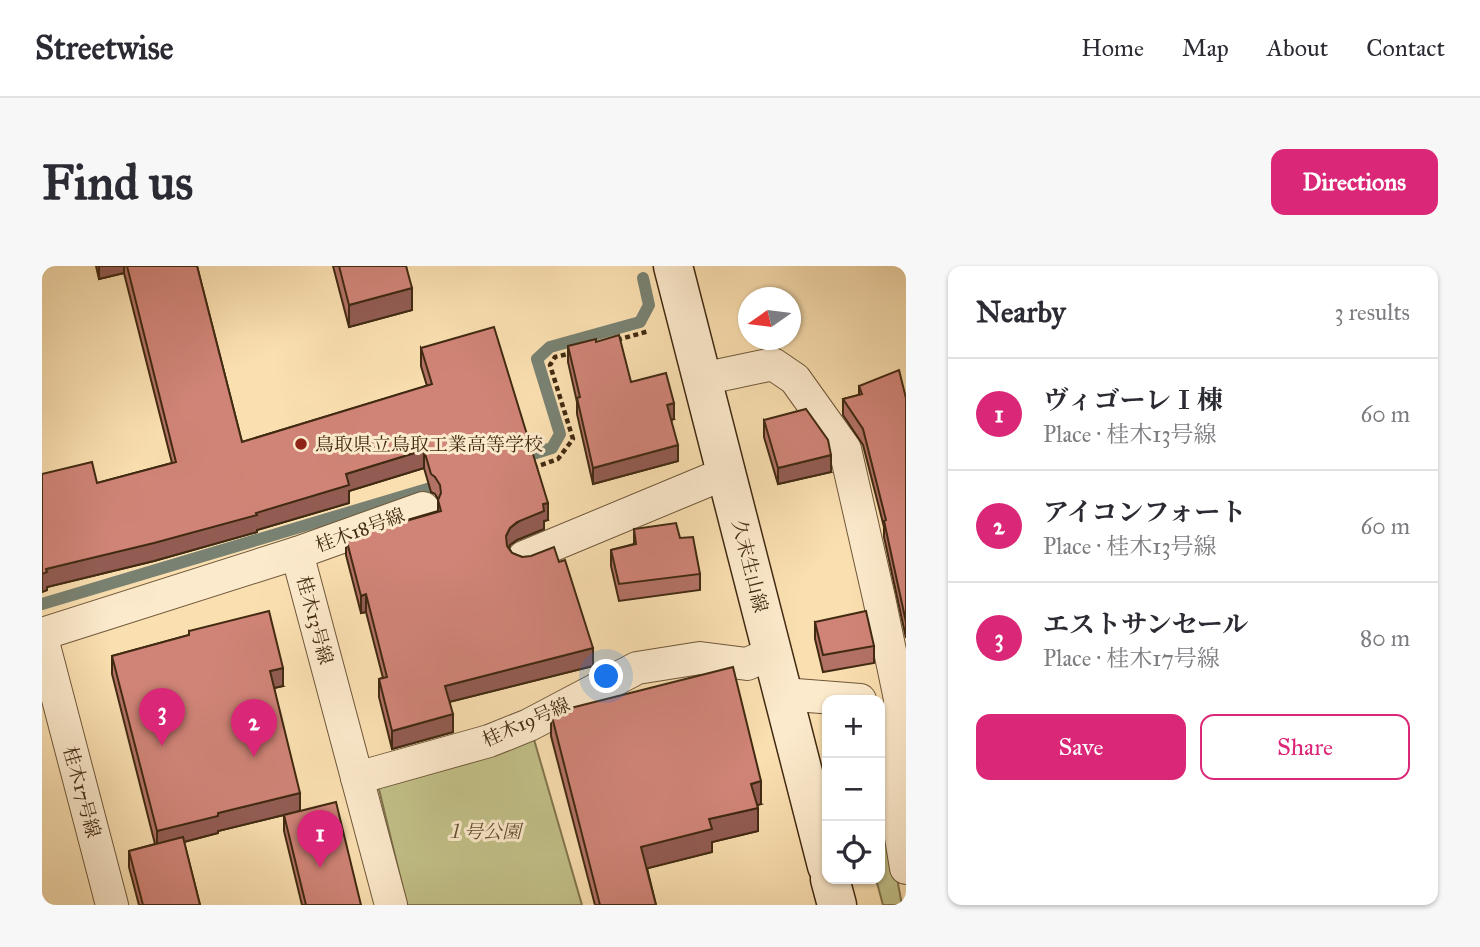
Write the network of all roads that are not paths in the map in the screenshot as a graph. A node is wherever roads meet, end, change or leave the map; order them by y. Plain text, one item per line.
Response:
1 (673, 266) edge
2 (702, 379) junction
3 (726, 473) junction
4 (423, 508) dead end
5 (297, 553) junction
6 (524, 557) edge
7 (42, 636) edge
8 (772, 653) junction
9 (783, 694) junction
10 (822, 697) edge
11 (895, 699) edge
12 (357, 778) junction
13 (822, 846) edge
14 (906, 868) edge
15 (832, 884) edge
16 (112, 905) edge
17 (391, 905) edge
18 (837, 905) edge

1 - 2 street, 久末生山線
2 - 3 street, 久末生山線
2 - 11 street
3 - 6 street
3 - 8 street, 久末生山線
4 - 5 street, 桂木18号線
5 - 7 street, 桂木13号線
5 - 12 street, 桂木13号線
7 - 16 street, 桂木17号線
8 - 9 street, 久末生山線
8 - 12 street, 桂木19号線
9 - 10 street
9 - 13 street, 久末生山線
11 - 14 street
12 - 17 street, 桂木13号線
15 - 18 street

